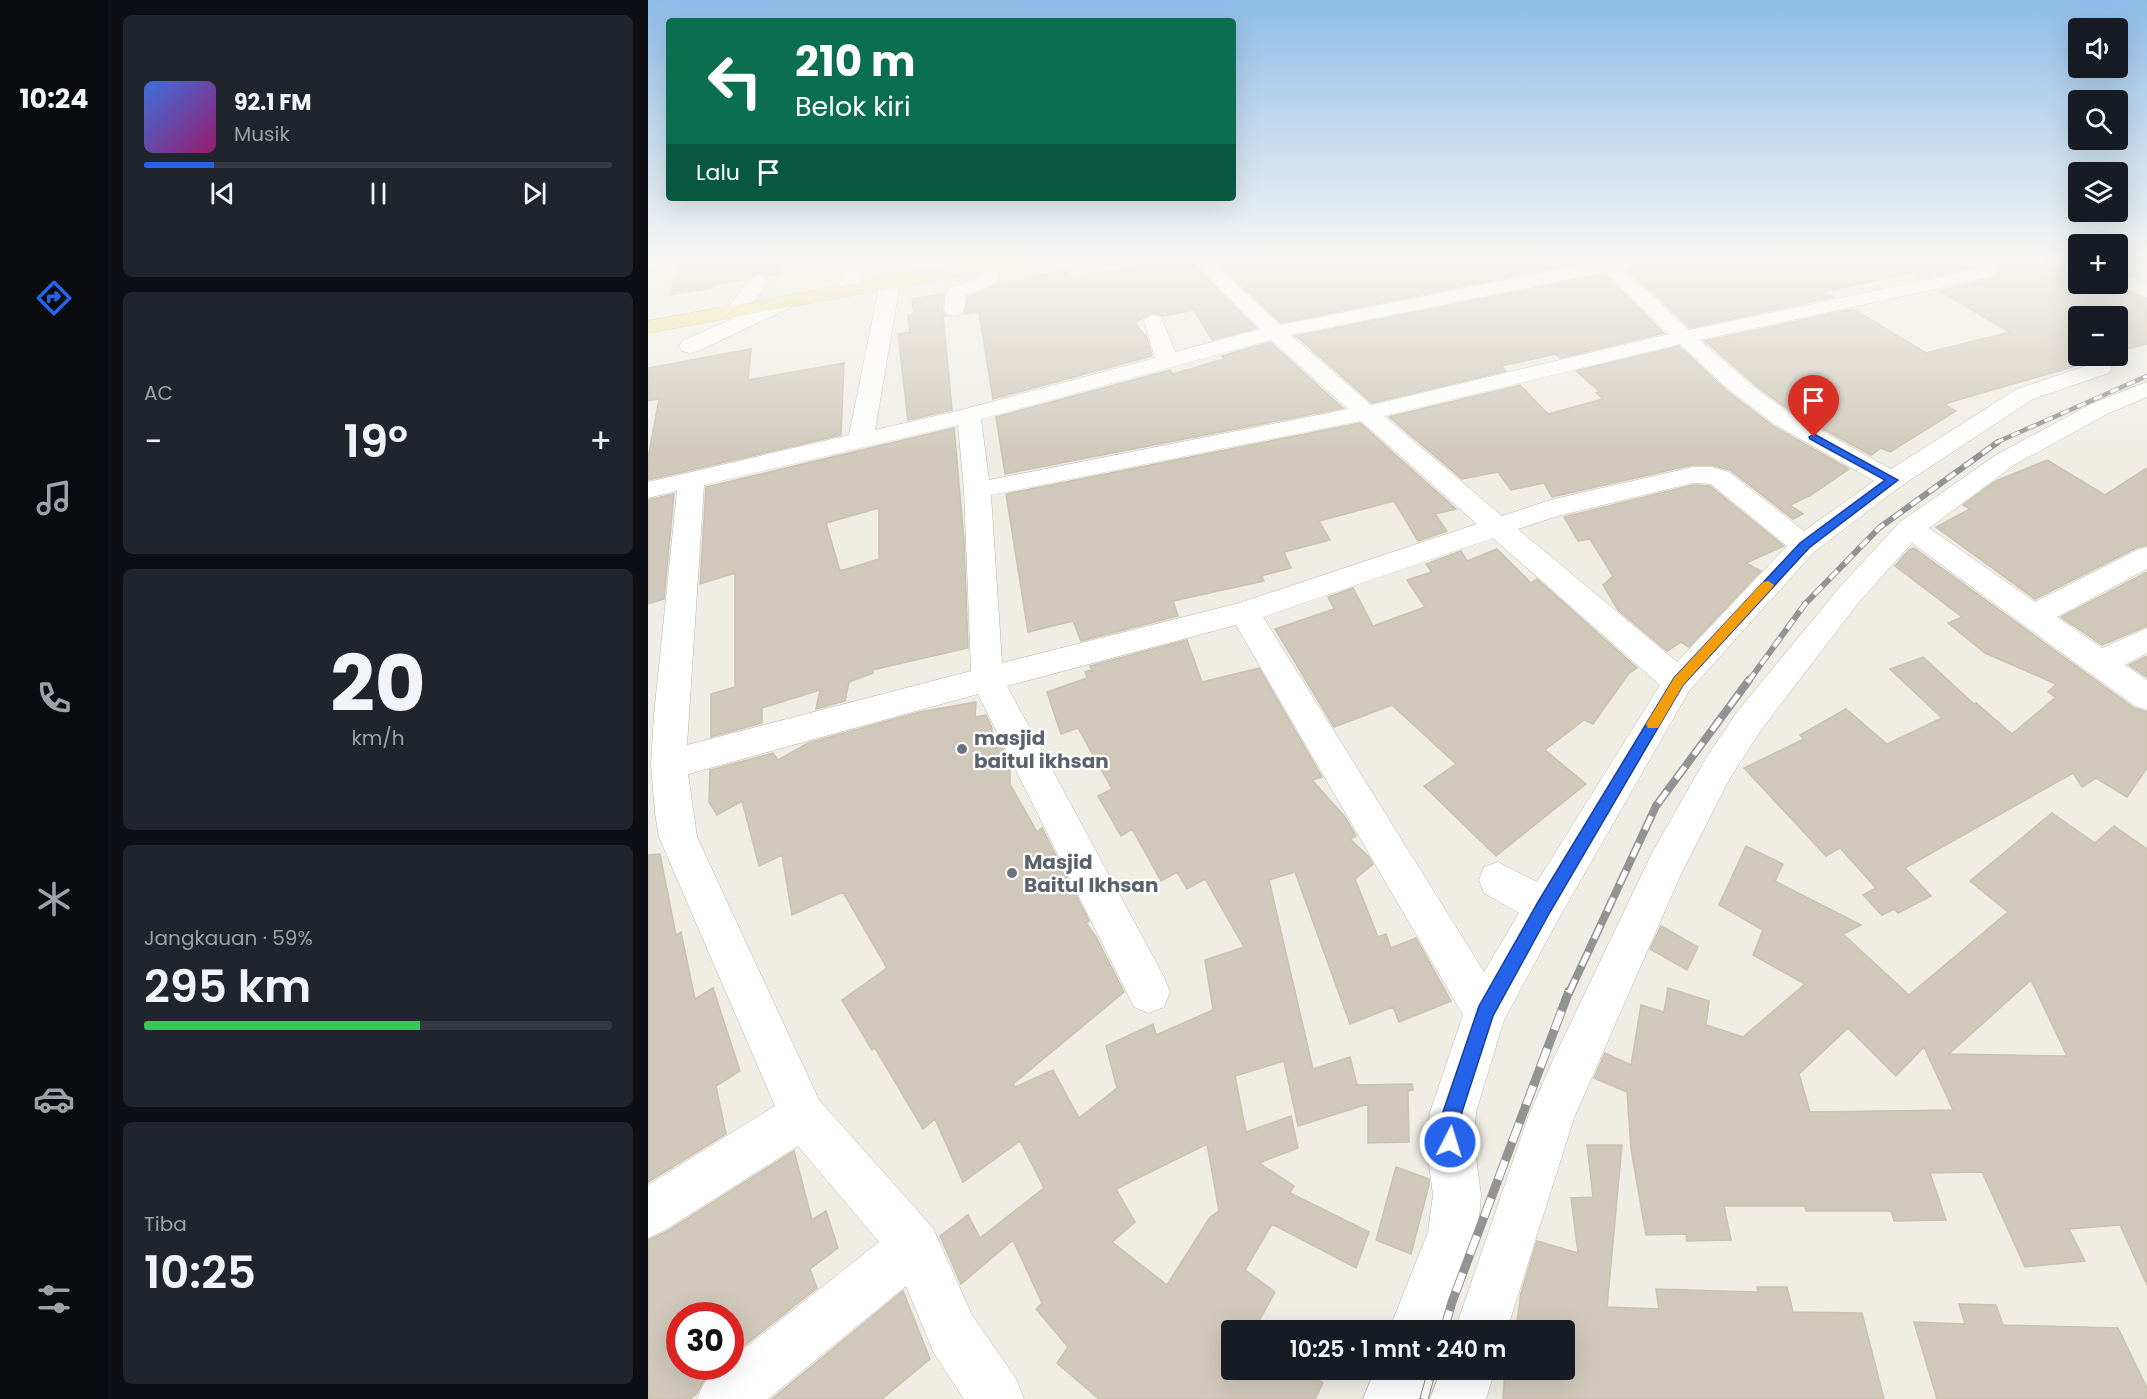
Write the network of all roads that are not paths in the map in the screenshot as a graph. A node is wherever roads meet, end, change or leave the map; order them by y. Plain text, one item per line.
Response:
1 (735, 325) edge
2 (882, 325) edge
3 (1155, 325) edge
4 (1268, 325) edge
5 (1307, 325) edge
6 (1672, 325) edge
7 (1739, 325) edge
8 (1275, 332) junction
9 (1684, 337) junction
10 (690, 346) dead end
11 (1167, 362) junction
12 (2101, 368) dead end
13 (2147, 389) edge
14 (1366, 413) junction
15 (969, 415) junction
16 (861, 439) junction
17 (692, 480) junction
18 (1892, 480) junction
19 (648, 490) edge
20 (977, 490) junction
21 (1499, 526) junction
22 (1910, 528) junction
23 (1804, 545) junction
24 (2147, 556) edge
25 (1244, 612) junction
26 (2034, 616) junction
27 (2147, 639) edge
28 (2099, 664) junction
29 (987, 679) junction
30 (1678, 682) junction
31 (2147, 697) edge
32 (669, 765) junction
33 (660, 814) edge
34 (1498, 880) dead end
35 (1544, 907) junction
36 (1149, 992) dead end
37 (1485, 1012) junction
38 (803, 1116) junction
39 (648, 1213) edge
40 (915, 1246) junction
41 (1420, 1320) edge
42 (1484, 1320) edge
43 (1398, 1380) edge
44 (1465, 1380) edge
45 (725, 1399) edge
46 (996, 1399) edge
47 (1390, 1399) edge
48 (1458, 1399) edge

1 - 10 street
2 - 16 street
3 - 11 street
4 - 8 street
5 - 8 street
6 - 9 street
7 - 9 street
8 - 11 street
8 - 14 street
9 - 14 street
9 - 18 street
11 - 15 street
12 - 18 street
13 - 22 street
14 - 20 street
14 - 21 street
15 - 16 street
15 - 20 street
16 - 17 street
17 - 19 street
17 - 32 street
18 - 23 street
20 - 29 street
21 - 23 street
21 - 25 street
21 - 30 street
22 - 26 street
22 - 42 street
23 - 30 street
24 - 26 street
25 - 29 street
25 - 37 street
26 - 28 street
27 - 28 street
28 - 31 street
29 - 32 street
29 - 36 street
30 - 35 street
32 - 33 street
33 - 38 street
34 - 35 street
35 - 37 street
37 - 41 street
38 - 39 street
38 - 40 street
40 - 45 street
40 - 46 street
43 - 47 street
44 - 48 street

